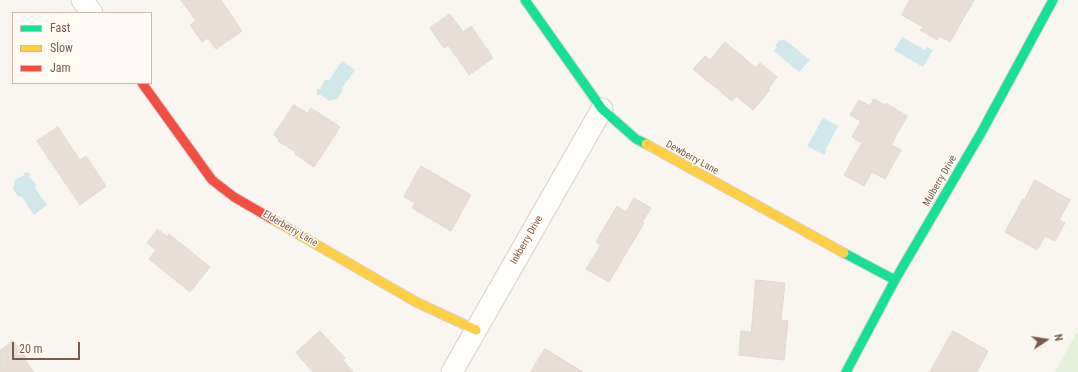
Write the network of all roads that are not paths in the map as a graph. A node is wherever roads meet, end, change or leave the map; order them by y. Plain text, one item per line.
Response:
1 (82, 0) edge
2 (525, 0) edge
3 (1053, 0) edge
4 (91, 12) edge
5 (143, 84) edge
6 (602, 109) junction
7 (895, 280) junction
8 (476, 330) junction
9 (452, 372) edge
10 (846, 372) edge

1 - 4 street
2 - 6 street, Dewberry Lane
3 - 7 street, Mulberry Drive
5 - 8 street, Elderberry Lane
6 - 7 street, Dewberry Lane
6 - 8 street, Inkberry Drive
7 - 10 street, Mulberry Drive
8 - 9 street, Inkberry Drive

